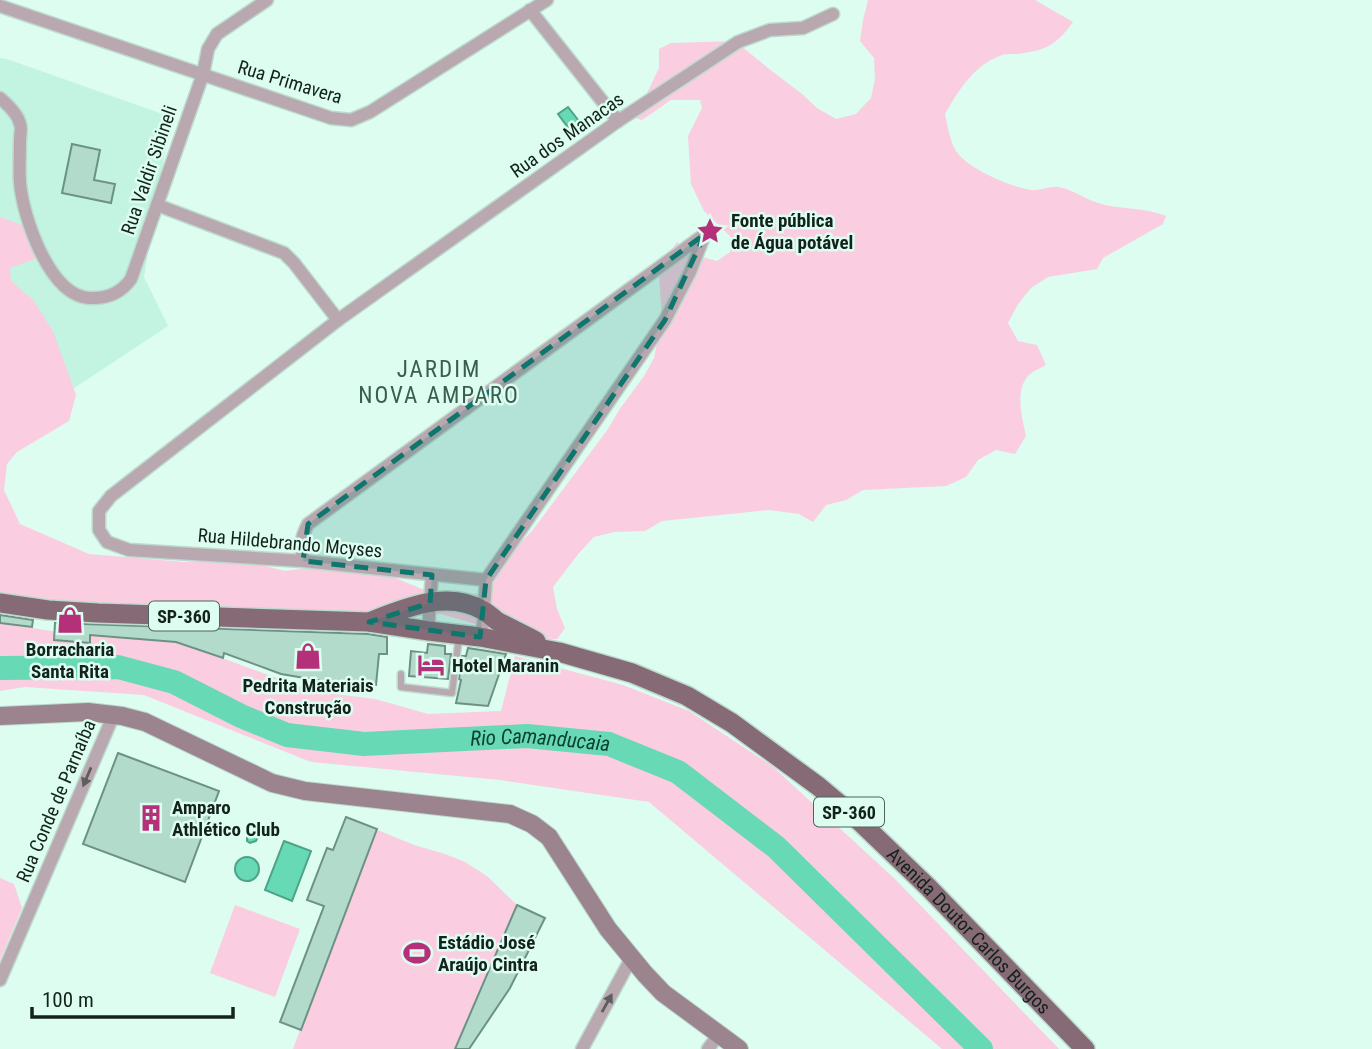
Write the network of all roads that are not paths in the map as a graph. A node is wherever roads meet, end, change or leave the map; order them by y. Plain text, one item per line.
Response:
1 (25, 0) edge
2 (267, 0) edge
3 (547, 0) edge
4 (0, 6) edge
5 (530, 10) junction
6 (19, 12) junction
7 (833, 14) dead end
8 (203, 74) junction
9 (0, 99) edge
10 (618, 121) junction
11 (157, 205) junction
12 (338, 320) junction
13 (99, 530) joint
14 (303, 561) junction
15 (432, 575) junction
16 (486, 580) junction
17 (0, 603) edge
18 (430, 603) junction
19 (483, 610) junction
20 (369, 622) junction
21 (429, 631) junction
22 (460, 635) junction
23 (480, 637) junction
24 (559, 652) junction
25 (401, 674) dead end
26 (114, 714) junction
27 (0, 716) edge
28 (632, 957) junction
29 (0, 981) edge
30 (713, 1042) edge
31 (582, 1049) edge
32 (738, 1049) edge
33 (1085, 1049) edge

1 - 6 street
2 - 8 street, Rua Valdir Sibineli
3 - 5 street, Rua Primavera
4 - 6 street, Rua Primavera
5 - 8 street, Rua Primavera
5 - 10 street
6 - 8 street, Rua Primavera
7 - 10 street, Rua dos Manacas
8 - 11 street, Rua Valdir Sibineli
9 - 11 street, Rua Valdir Sibineli
10 - 12 street, Rua dos Manacas
11 - 12 street
12 - 13 street, Rua dos Manacas
13 - 14 street, Rua Hildebrando Mcyses
14 - 15 street, Rua Hildebrando Mcyses
14 - 16 street
15 - 16 street, Rua Hildebrando Mcyses
15 - 18 street
16 - 19 street
17 - 20 main road, Avenida Doutor Carlos Burgos / SP-360
18 - 19 main road, Avenida Doutor Carlos Burgos / SP-360
18 - 20 main road, Avenida Doutor Carlos Burgos / SP-360
18 - 21 street
19 - 23 street
19 - 24 main road, Avenida Doutor Carlos Burgos / SP-360
20 - 21 main road, Avenida Doutor Carlos Burgos / SP-360
21 - 22 main road, Avenida Doutor Carlos Burgos / SP-360
22 - 23 main road, Avenida Doutor Carlos Burgos / SP-360
22 - 25 lane
23 - 24 main road, Avenida Doutor Carlos Burgos / SP-360
24 - 33 main road, Avenida Doutor Carlos Burgos / SP-360
26 - 27 street
26 - 28 street
26 -> 29 street, Rua Conde de Parnaíba
28 - 30 street
31 -> 28 street
30 - 32 street

